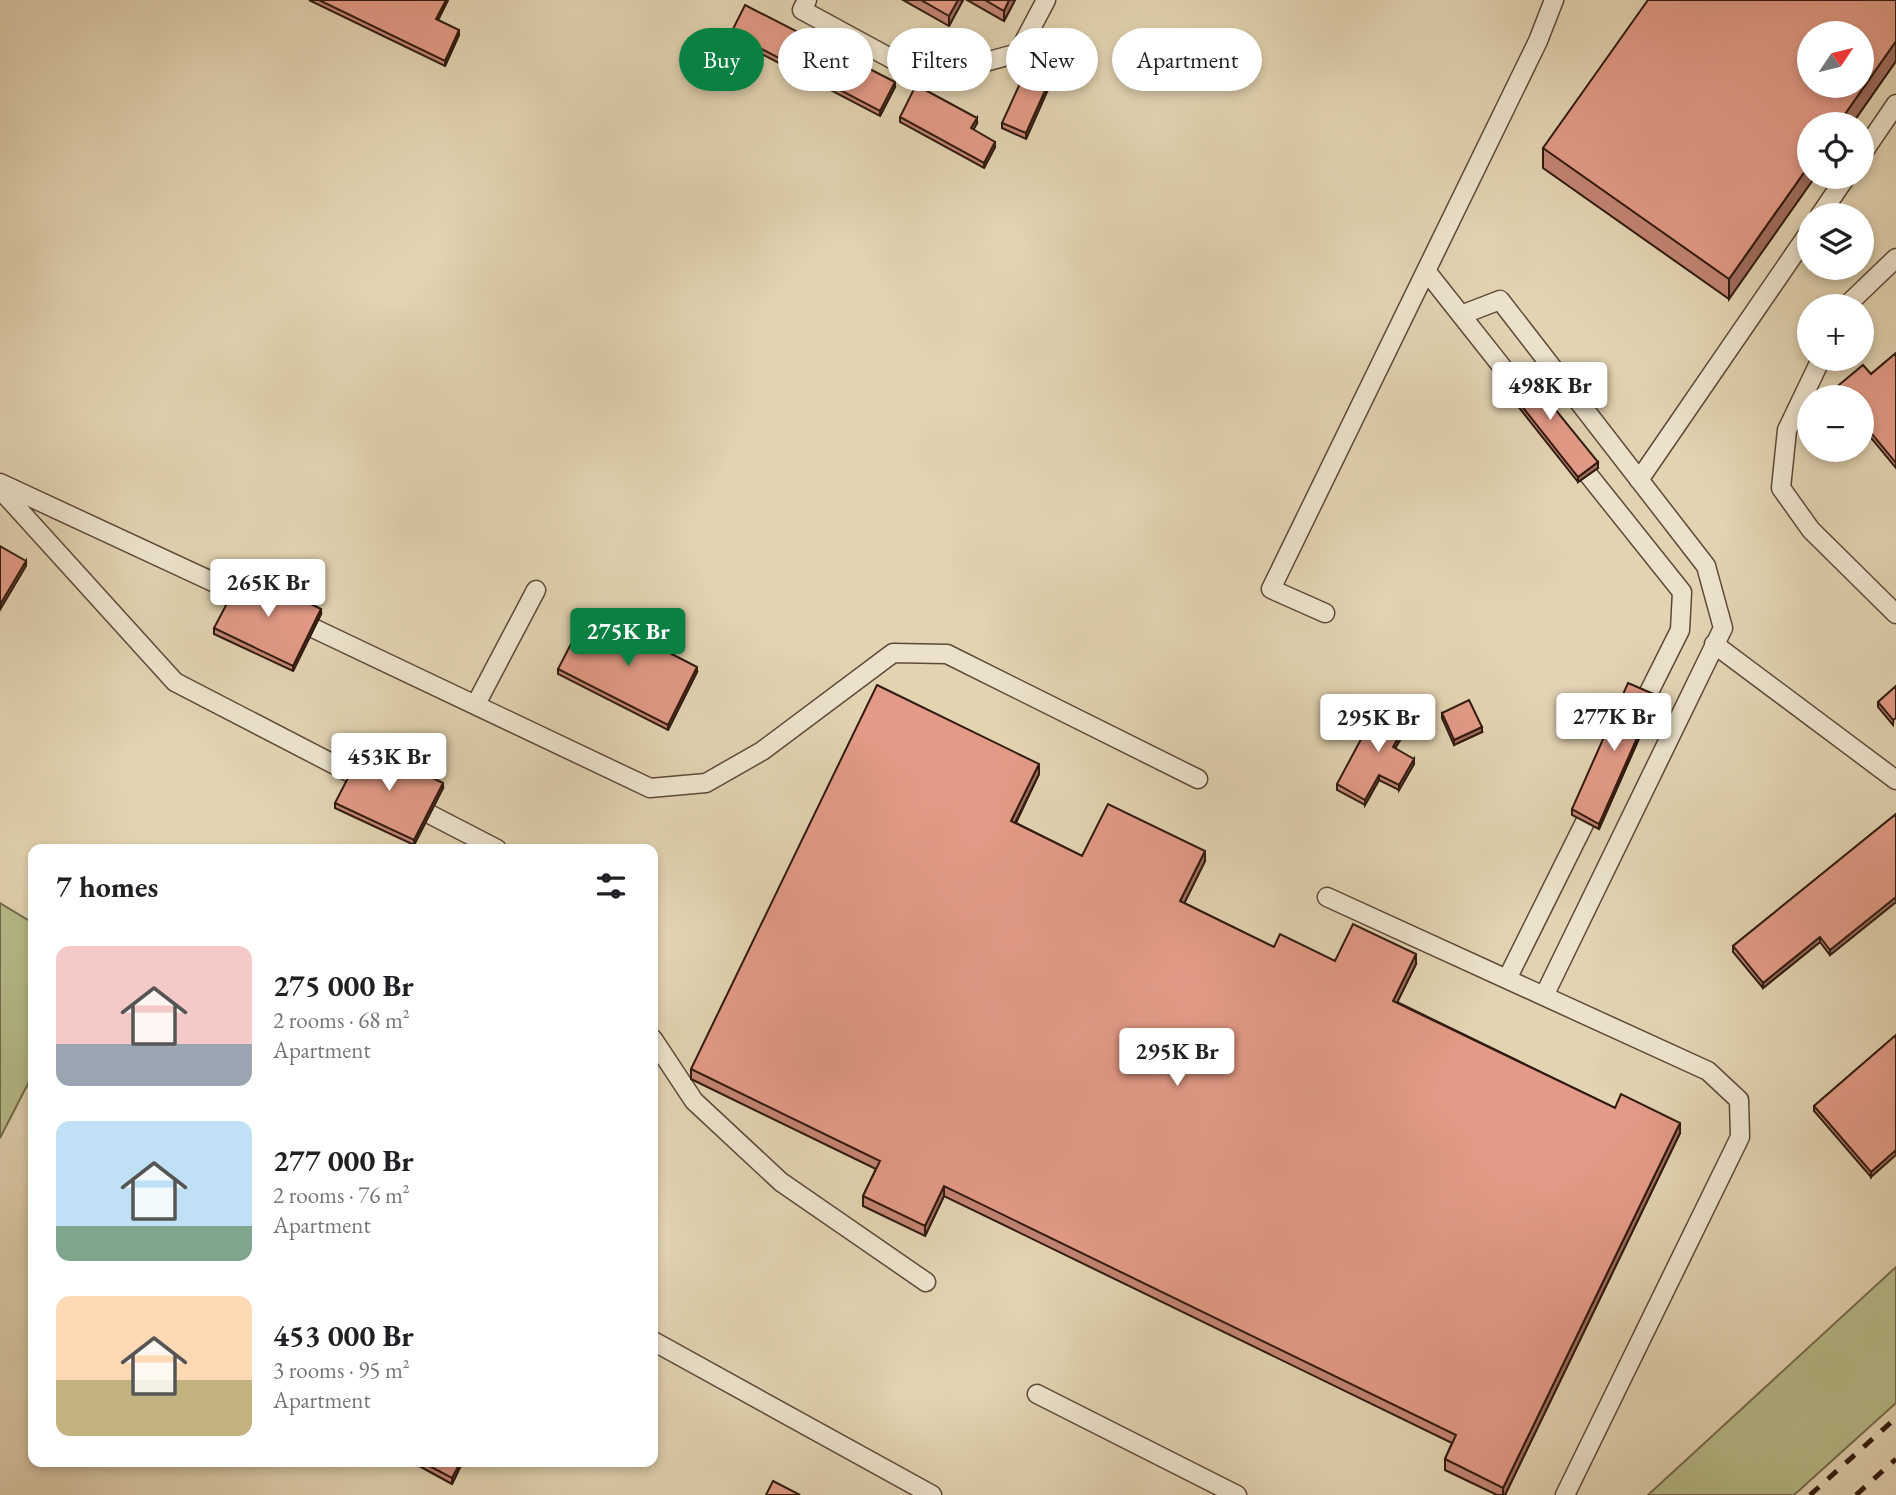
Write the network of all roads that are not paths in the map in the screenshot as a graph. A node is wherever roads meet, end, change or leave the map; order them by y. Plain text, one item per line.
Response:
1 (807, 0) edge
2 (1046, 0) edge
3 (1554, 0) edge
4 (1896, 104) edge
5 (1874, 136) edge
6 (1797, 250) edge
7 (1896, 258) edge
8 (1427, 272) junction
9 (1858, 294) edge
10 (1461, 315) junction
11 (1815, 371) edge
12 (1529, 400) edge
13 (1563, 443) edge
14 (1639, 480) junction
15 (0, 483) edge
16 (0, 489) edge
17 (536, 590) dead end
18 (1325, 613) dead end
19 (1896, 614) edge
20 (1714, 644) junction
21 (476, 704) junction
22 (1630, 729) edge
23 (1198, 779) dead end
24 (1606, 779) edge
25 (1896, 780) edge
26 (487, 844) edge
27 (1327, 897) dead end
28 (1507, 979) junction
29 (1544, 996) junction
30 (658, 1047) edge
31 (926, 1282) dead end
32 (658, 1344) edge
33 (1037, 1394) dead end
34 (932, 1495) edge
35 (1237, 1495) edge
36 (1565, 1495) edge

1 - 2 lane
3 - 8 lane
4 - 5 lane
6 - 14 lane
7 - 9 lane
8 - 10 lane
8 - 18 lane
10 - 12 lane
10 - 14 lane
11 - 19 lane
13 - 22 lane
14 - 20 lane
15 - 21 lane
16 - 26 lane
17 - 21 lane
20 - 25 lane
20 - 29 lane
21 - 23 lane
24 - 28 lane
27 - 28 lane
28 - 29 lane
29 - 36 lane
30 - 31 lane
32 - 34 lane
33 - 35 lane

